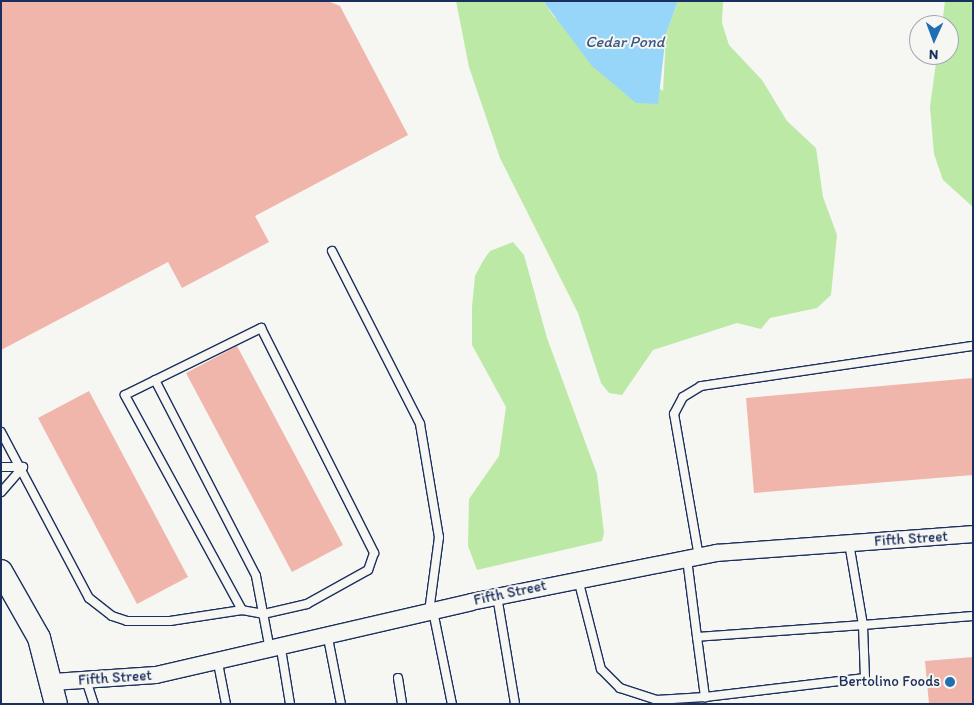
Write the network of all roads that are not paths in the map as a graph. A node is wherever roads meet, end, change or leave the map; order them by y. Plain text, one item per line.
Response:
1 (332, 251) dead end
2 (973, 346) edge
3 (155, 380) junction
4 (1, 432) edge
5 (1, 467) edge
6 (24, 468) junction
7 (1, 492) edge
8 (973, 534) edge
9 (849, 543) junction
10 (693, 558) junction
11 (1, 571) edge
12 (578, 579) junction
13 (496, 596) junction
14 (242, 610) junction
15 (431, 612) junction
16 (264, 614) junction
17 (973, 616) edge
18 (863, 625) junction
19 (697, 637) junction
20 (328, 638) junction
21 (276, 650) junction
22 (218, 663) junction
23 (398, 678) dead end
24 (86, 680) junction
25 (52, 682) junction
26 (704, 697) junction
27 (636, 700) edge
28 (56, 704) edge
29 (94, 704) edge
30 (225, 704) edge
31 (290, 704) edge
32 (341, 704) edge
33 (402, 704) edge
34 (452, 704) edge
35 (515, 704) edge

1 - 15 lane
2 - 10 lane
3 - 14 lane
3 - 16 lane
3 - 16 lane
4 - 6 lane
5 - 6 lane
6 - 7 lane
6 - 14 lane
8 - 9 street, Fifth Street
9 - 10 street, Fifth Street
9 - 18 lane
10 - 12 street, Fifth Street
10 - 19 lane
11 - 25 street
12 - 13 street, Fifth Street
12 - 27 lane
13 - 15 street, Fifth Street
13 - 35 lane
14 - 16 lane
15 - 20 street, Fifth Street
15 - 34 lane
16 - 21 lane
17 - 18 lane
18 - 19 lane
18 - 26 lane
19 - 26 lane
20 - 21 street, Fifth Street
20 - 32 lane
21 - 22 street, Fifth Street
21 - 31 lane
22 - 24 street, Fifth Street
22 - 30 lane
23 - 33 lane
24 - 25 street, Fifth Street
24 - 29 lane
25 - 28 street
26 - 27 lane

